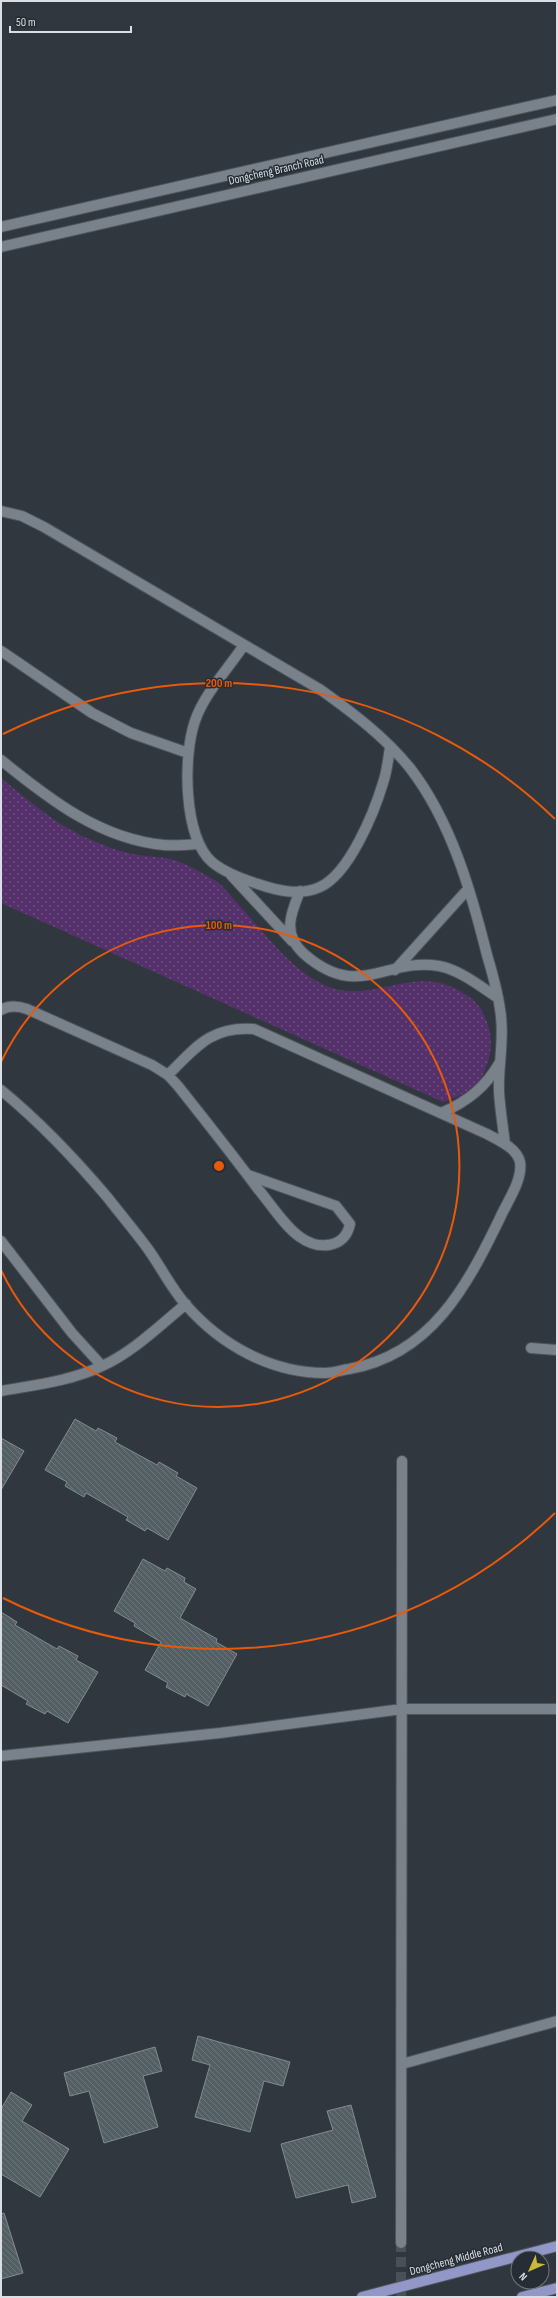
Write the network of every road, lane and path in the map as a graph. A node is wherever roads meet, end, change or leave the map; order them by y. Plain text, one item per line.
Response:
1 (557, 100) edge
2 (557, 119) edge
3 (1, 227) edge
4 (1, 247) edge
5 (1, 511) edge
6 (244, 646) junction
7 (1, 651) edge
8 (390, 748) junction
9 (188, 753) junction
10 (1, 760) edge
11 (198, 844) junction
12 (228, 872) junction
13 (468, 889) junction
14 (300, 891) junction
15 (298, 948) junction
16 (395, 970) junction
17 (498, 998) junction
18 (1, 1010) edge
19 (501, 1060) junction
20 (168, 1075) junction
21 (1, 1090) edge
22 (441, 1113) junction
23 (505, 1144) junction
24 (248, 1175) junction
25 (1, 1241) edge
26 (186, 1304) junction
27 (531, 1348) dead end
28 (557, 1350) edge
29 (102, 1366) junction
30 (1, 1391) edge
31 (402, 1461) dead end
32 (402, 1709) junction
33 (557, 1709) edge
34 (1, 1756) edge
35 (557, 2021) edge
36 (402, 2064) junction
37 (401, 2243) tunnel mouth
38 (557, 2246) edge
39 (557, 2288) edge
40 (362, 2297) edge
41 (522, 2297) edge

1 - 3 street, Dongcheng Branch Road
2 - 4 street, Dongcheng Branch Road
5 - 6 street
6 - 8 street
6 - 9 street
7 - 9 street
8 - 13 street
8 - 14 street
9 - 11 street
10 - 11 street
11 - 12 street
12 - 14 street
12 - 15 street
13 - 16 street
13 - 17 street
14 - 15 street
15 - 16 street
16 - 17 street
17 - 19 street
18 - 20 street
19 - 22 street
19 - 23 street
20 - 22 street
20 - 24 street
21 - 26 street
22 - 23 street
23 - 26 street
24 - 24 street
25 - 29 street
26 - 29 street
27 - 28 street
29 - 30 street
31 - 32 street
32 - 33 street
32 - 34 street
32 - 36 street
35 - 36 street
36 - 37 street
38 - 40 main road, Dongcheng Middle Road
39 - 41 main road

